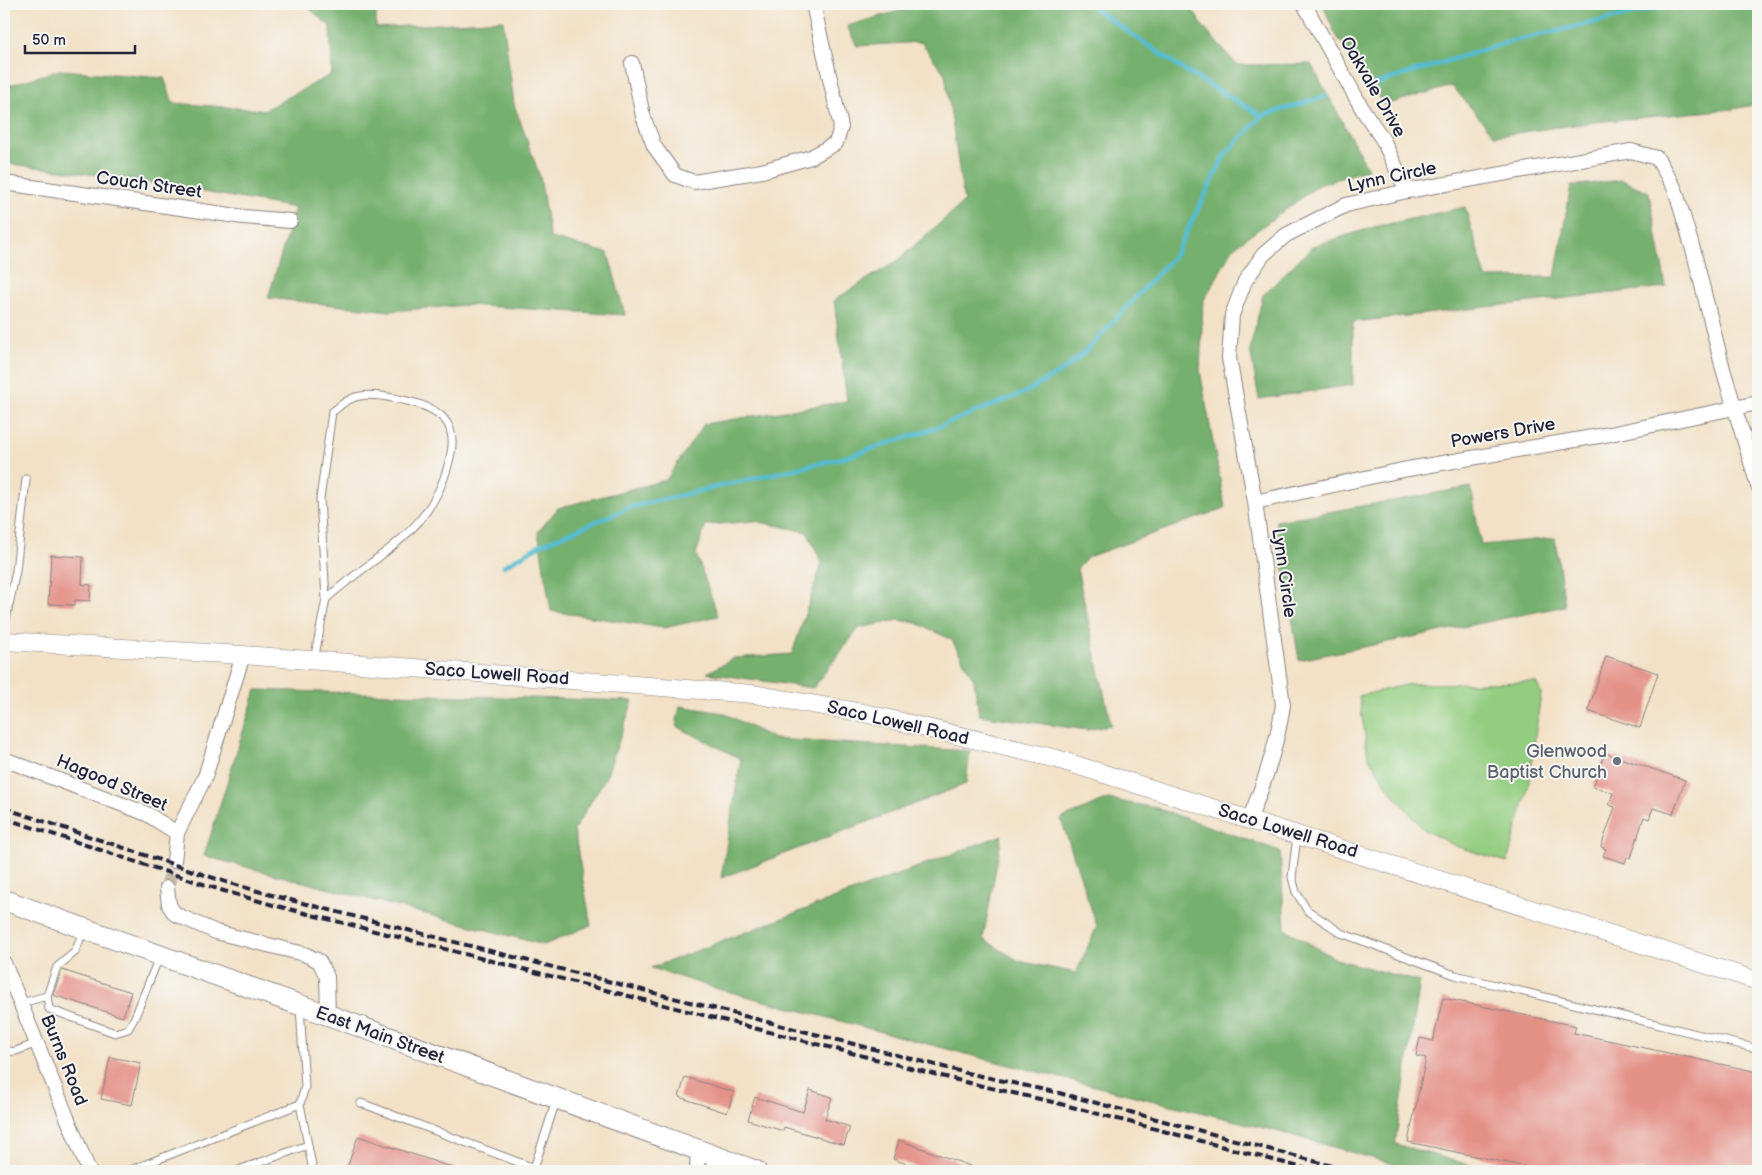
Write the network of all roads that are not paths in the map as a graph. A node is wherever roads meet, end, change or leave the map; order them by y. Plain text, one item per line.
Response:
1 (813, 4) edge
2 (1304, 4) edge
3 (632, 63) dead end
4 (4, 183) edge
5 (1407, 191) junction
6 (290, 221) dead end
7 (1758, 403) edge
8 (1735, 408) junction
9 (26, 479) dead end
10 (1758, 486) edge
11 (1255, 502) junction
12 (326, 600) junction
13 (4, 629) edge
14 (4, 641) edge
15 (242, 655) junction
16 (314, 660) junction
17 (4, 759) edge
18 (1249, 820) junction
19 (177, 832) junction
20 (1297, 834) junction
21 (174, 861) tunnel mouth
22 (167, 888) tunnel mouth
23 (4, 900) edge
24 (84, 929) junction
25 (160, 956) junction
26 (4, 963) edge
27 (1758, 982) edge
28 (47, 996) junction
29 (20, 1003) junction
30 (300, 1005) junction
31 (328, 1015) junction
32 (37, 1043) junction
33 (1758, 1049) edge
34 (4, 1052) edge
35 (556, 1098) junction
36 (361, 1102) dead end
37 (300, 1104) junction
38 (308, 1145) junction
39 (698, 1150) junction
40 (533, 1170) edge
41 (89, 1171) edge
42 (128, 1171) edge
43 (236, 1171) edge
44 (313, 1171) edge
45 (542, 1171) edge
46 (697, 1171) edge
47 (756, 1171) edge

1 - 3 street
2 - 5 street, Oakvale Drive
4 - 6 street, Couch Street
5 - 8 street, Lynn Circle
5 - 11 street, Lynn Circle
7 - 8 street, Powers Drive
8 - 10 street, Lynn Circle
8 - 11 street, Powers Drive
9 - 13 lane
11 - 18 street, Lynn Circle
12 - 12 lane
12 - 16 lane
14 - 15 street, Saco Lowell Road
15 - 16 street, Saco Lowell Road
15 - 19 street
16 - 18 street, Saco Lowell Road
17 - 19 street, Hagood Street
18 - 20 street, Saco Lowell Road
19 - 21 street, Hagood Street
20 - 27 street, Saco Lowell Road
20 - 33 lane
22 - 31 street
23 - 24 main road, East Main Street
24 - 25 main road, East Main Street
24 - 28 lane
25 - 28 lane
25 - 30 main road, East Main Street
26 - 29 street, Burns Road
28 - 29 lane
29 - 32 street, Burns Road
30 - 31 main road, East Main Street
30 - 37 lane
31 - 35 main road, East Main Street
32 - 34 lane
32 - 41 street, Burns Road
35 - 39 main road, East Main Street
35 - 40 lane
36 - 40 lane
37 - 38 lane
37 - 42 lane
38 - 43 lane
38 - 44 lane
39 - 46 street
39 - 47 main road, East Main Street
40 - 45 lane

